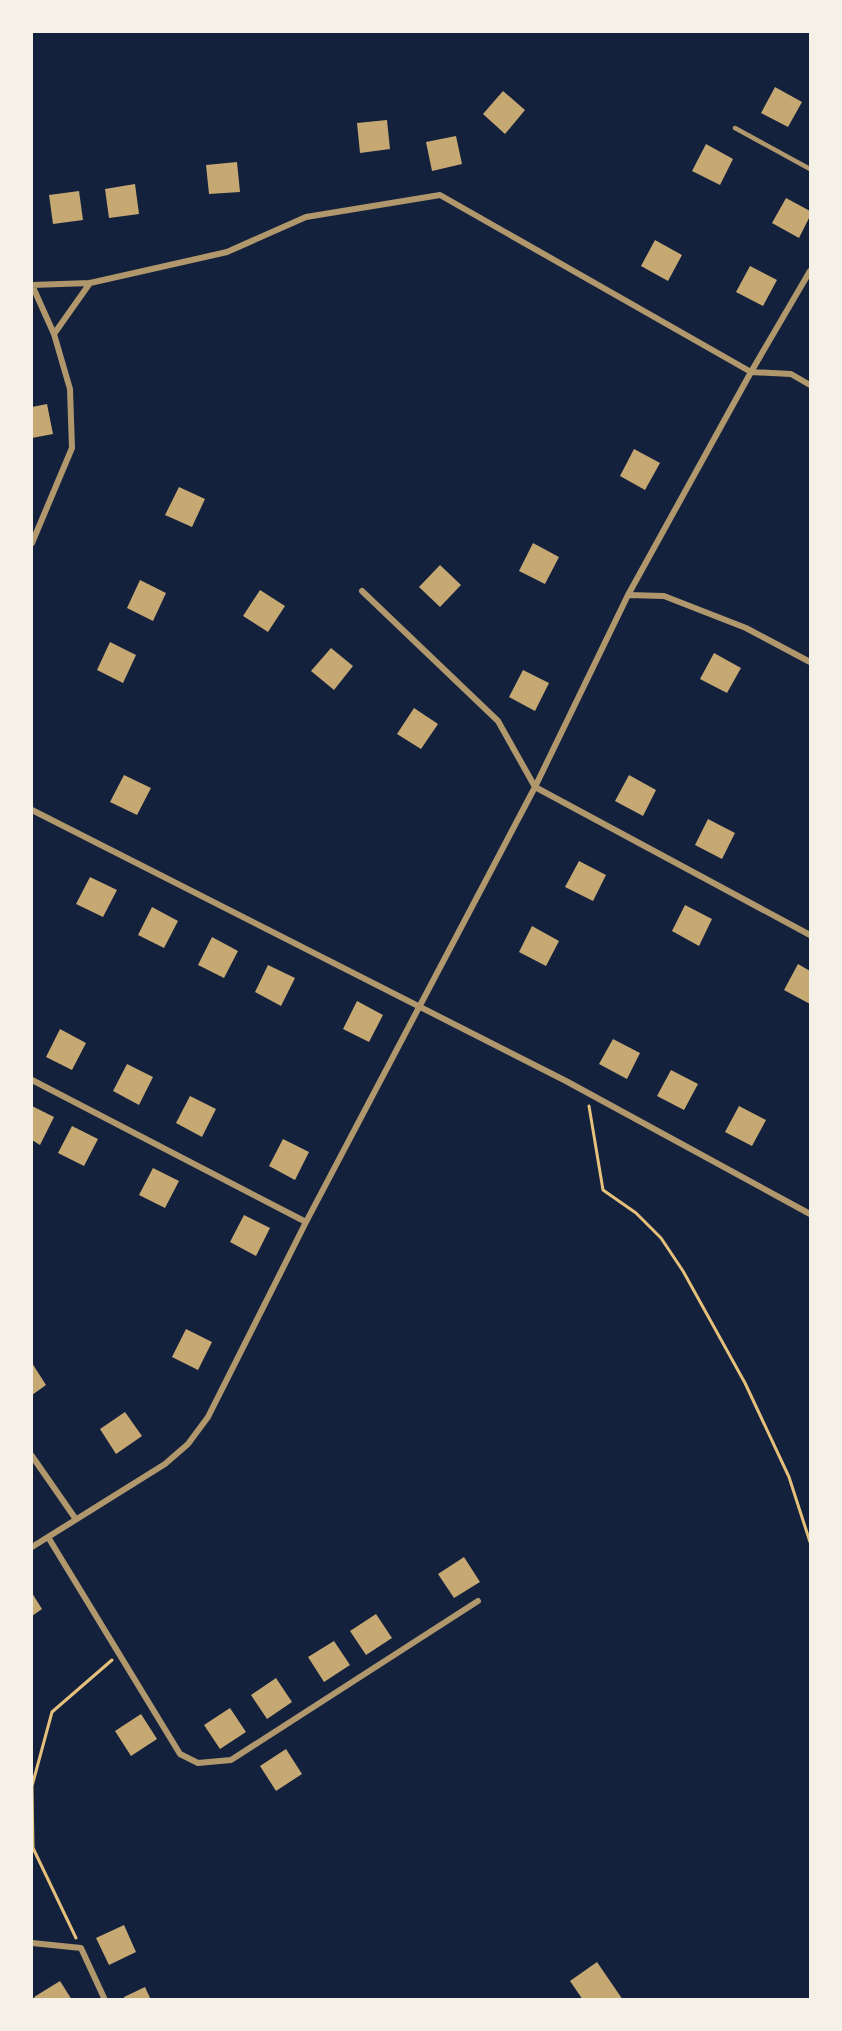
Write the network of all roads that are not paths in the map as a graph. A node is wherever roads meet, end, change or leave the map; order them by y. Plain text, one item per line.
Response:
1 (735, 128) dead end
2 (810, 168) edge
3 (810, 271) edge
4 (90, 284) junction
5 (32, 285) edge
6 (54, 334) junction
7 (751, 372) junction
8 (810, 385) edge
9 (32, 543) edge
10 (362, 591) dead end
11 (628, 595) junction
12 (810, 662) edge
13 (535, 787) junction
14 (32, 810) edge
15 (810, 935) edge
16 (419, 1009) junction
17 (32, 1080) edge
18 (810, 1214) edge
19 (306, 1222) junction
20 (32, 1456) edge
21 (75, 1518) junction
22 (48, 1537) junction
23 (32, 1547) edge
24 (478, 1601) dead end
25 (32, 1943) edge
26 (105, 2000) edge

1 - 2 lane
3 - 7 street
4 - 5 street
4 - 6 street
4 - 7 street
5 - 6 street
6 - 9 street
7 - 8 street
7 - 11 street
10 - 13 street
11 - 12 street
11 - 13 street
13 - 15 street
13 - 16 street
14 - 16 street
16 - 18 street
16 - 19 street
17 - 19 street
19 - 21 street
20 - 21 street
21 - 22 street
22 - 23 street
22 - 24 street
25 - 26 street

